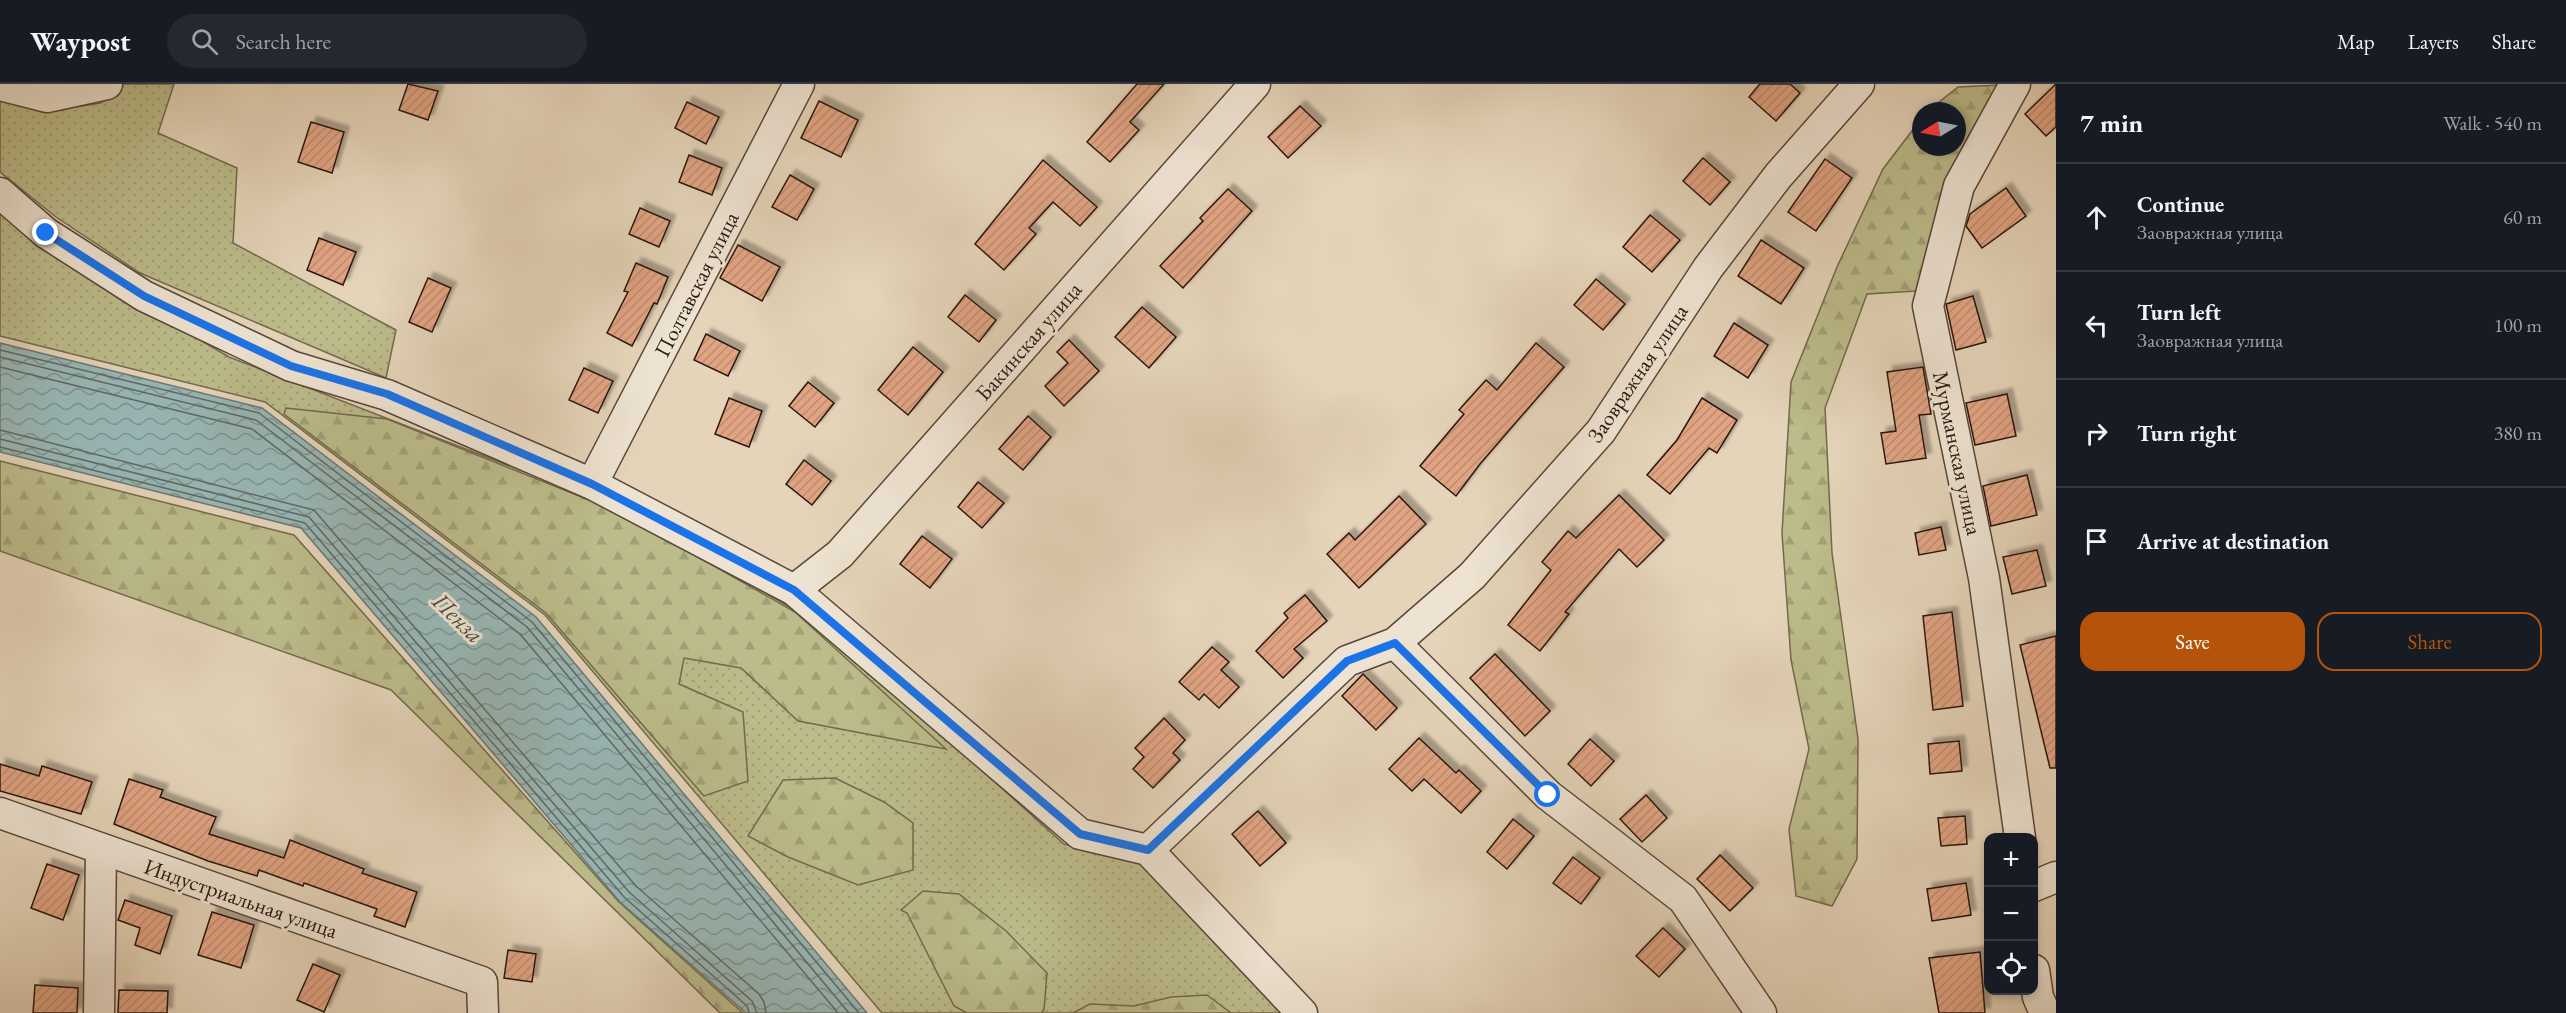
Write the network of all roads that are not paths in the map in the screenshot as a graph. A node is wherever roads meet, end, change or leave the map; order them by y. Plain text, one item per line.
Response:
1 (107, 84) edge
2 (799, 84) edge
3 (1256, 84) edge
4 (1859, 84) edge
5 (2015, 84) edge
6 (0, 85) edge
7 (0, 193) edge
8 (592, 484) junction
9 (794, 590) junction
10 (1395, 643) junction
11 (0, 813) edge
12 (2019, 833) edge
13 (101, 849) junction
14 (1148, 850) junction
15 (2056, 876) edge
16 (2038, 884) edge
17 (2038, 995) edge
18 (99, 1013) edge
19 (483, 1013) edge
20 (1302, 1013) edge
21 (1761, 1013) edge
22 (2045, 1013) edge

1 - 6 street
2 - 8 street, Полтавская улица
3 - 9 street, Бакинская улица
4 - 10 street, Заовражная улица
5 - 12 street, Мурманская улица
7 - 8 street
8 - 9 street
9 - 14 street
10 - 14 street, Заовражная улица
10 - 21 street
11 - 13 street, Индустриальная улица
13 - 18 street
13 - 19 street, Индустриальная улица
14 - 20 street
15 - 16 street
17 - 22 street

